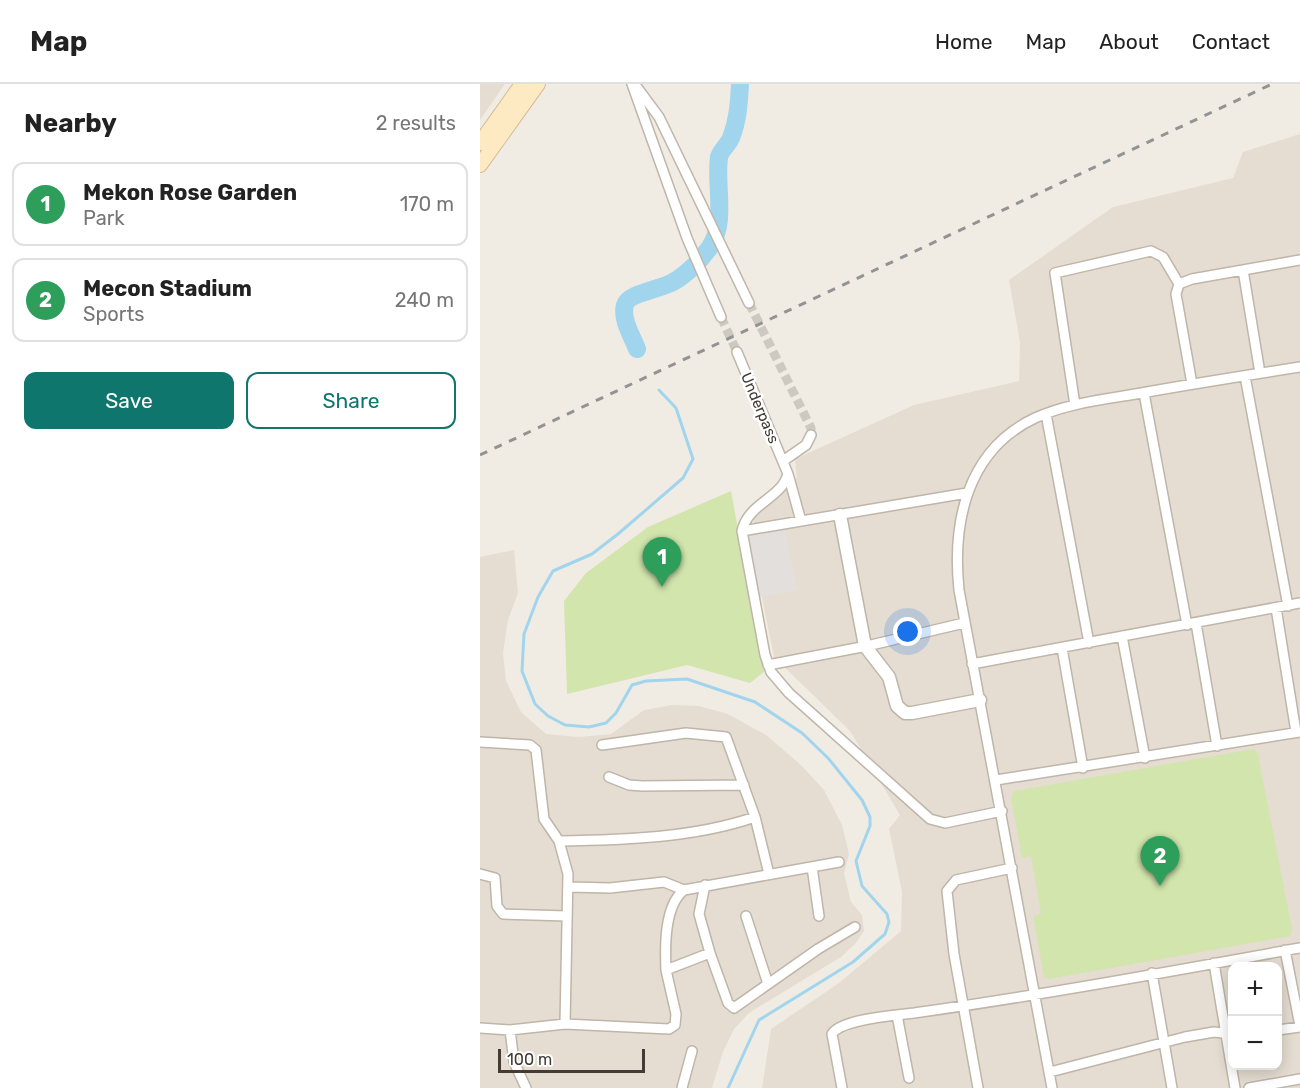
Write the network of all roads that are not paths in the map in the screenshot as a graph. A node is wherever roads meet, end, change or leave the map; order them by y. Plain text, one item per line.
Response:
1 (522, 84) edge
2 (538, 84) edge
3 (633, 84) edge
4 (482, 137) edge
5 (480, 165) edge
6 (1300, 260) edge
7 (1243, 270) junction
8 (1179, 284) junction
9 (749, 303) tunnel mouth
10 (722, 317) tunnel mouth
11 (737, 352) tunnel mouth
12 (1300, 366) edge
13 (1259, 367) dead end
14 (1245, 376) junction
15 (1192, 384) junction
16 (1144, 393) junction
17 (1075, 405) junction
18 (1046, 414) junction
19 (812, 435) dead end
20 (783, 460) junction
21 (788, 474) junction
22 (966, 493) junction
23 (840, 515) junction
24 (801, 520) junction
25 (742, 531) junction
26 (1300, 603) edge
27 (1288, 606) junction
28 (1276, 608) junction
29 (964, 623) junction
30 (1191, 624) junction
31 (1122, 636) junction
32 (1089, 643) junction
33 (865, 646) junction
34 (1062, 648) junction
35 (768, 664) junction
36 (972, 664) junction
37 (980, 700) junction
38 (1298, 732) edge
39 (480, 742) edge
40 (602, 745) dead end
41 (1217, 746) junction
42 (1145, 758) junction
43 (1083, 768) junction
44 (609, 777) dead end
45 (996, 780) junction
46 (744, 785) junction
47 (1002, 811) junction
48 (755, 817) junction
49 (559, 842) junction
50 (839, 862) dead end
51 (812, 867) junction
52 (1012, 868) junction
53 (480, 874) edge
54 (769, 874) junction
55 (705, 885) junction
56 (569, 887) junction
57 (684, 890) junction
58 (567, 916) junction
59 (746, 916) dead end
60 (819, 916) dead end
61 (855, 927) dead end
62 (1300, 948) edge
63 (1285, 950) junction
64 (710, 953) junction
65 (1215, 963) junction
66 (666, 970) junction
67 (1152, 973) junction
68 (768, 984) junction
69 (1035, 994) junction
70 (963, 1006) junction
71 (897, 1015) junction
72 (565, 1024) junction
73 (1300, 1026) edge
74 (480, 1028) edge
75 (1228, 1029) edge
76 (1282, 1029) edge
77 (510, 1030) junction
78 (1228, 1034) edge
79 (1162, 1044) junction
80 (692, 1051) dead end
81 (1233, 1070) edge
82 (1050, 1072) junction
83 (909, 1078) dead end
84 (1300, 1079) edge
85 (526, 1088) edge
86 (682, 1088) edge
87 (842, 1088) edge
88 (978, 1088) edge
89 (1052, 1088) edge
90 (1172, 1088) edge
91 (1235, 1088) edge
92 (1248, 1088) edge

1 - 4 main road
2 - 5 main road
3 - 9 street
3 - 10 street
6 - 7 street
7 - 8 street
7 - 13 street
8 - 15 street
8 - 17 street
11 - 20 street, Underpass
12 - 14 street
14 - 15 street
14 - 27 street
15 - 16 street
16 - 17 street
16 - 30 street
17 - 18 street
18 - 22 street
18 - 32 street
19 - 20 street, Underpass
20 - 21 street
21 - 24 street
21 - 25 street
22 - 23 street
22 - 29 street
23 - 24 street
23 - 33 street
24 - 25 street
25 - 35 street
26 - 27 street
27 - 28 street
28 - 30 street
28 - 38 street
29 - 33 street
29 - 36 street
30 - 31 street
30 - 41 street
31 - 32 street
31 - 42 street
32 - 34 street
33 - 35 street
33 - 37 street
34 - 36 street
34 - 43 street
35 - 47 street
36 - 37 street
37 - 45 street
38 - 41 street
39 - 49 street
40 - 46 street
41 - 42 street
42 - 43 street
43 - 45 street
44 - 46 street
45 - 47 street
46 - 48 street
47 - 52 street
48 - 49 street
48 - 54 street
49 - 56 street
50 - 51 street
51 - 54 street
51 - 60 street
52 - 69 street
52 - 70 street
53 - 58 street
54 - 55 street
55 - 57 street
55 - 64 street
56 - 57 street
56 - 58 street
57 - 66 street
58 - 72 street
59 - 68 street
61 - 68 street
62 - 63 street
63 - 65 street
63 - 73 street
64 - 66 street
64 - 68 street
65 - 67 street
65 - 75 street
66 - 72 street
67 - 69 street
67 - 79 street
69 - 70 street
69 - 82 street
70 - 71 street
70 - 88 street
71 - 83 street
71 - 87 street
72 - 77 street
73 - 76 street
74 - 77 street
77 - 85 street
78 - 79 street
79 - 82 street
79 - 90 street
80 - 86 street
81 - 91 street
82 - 89 street
84 - 92 street

